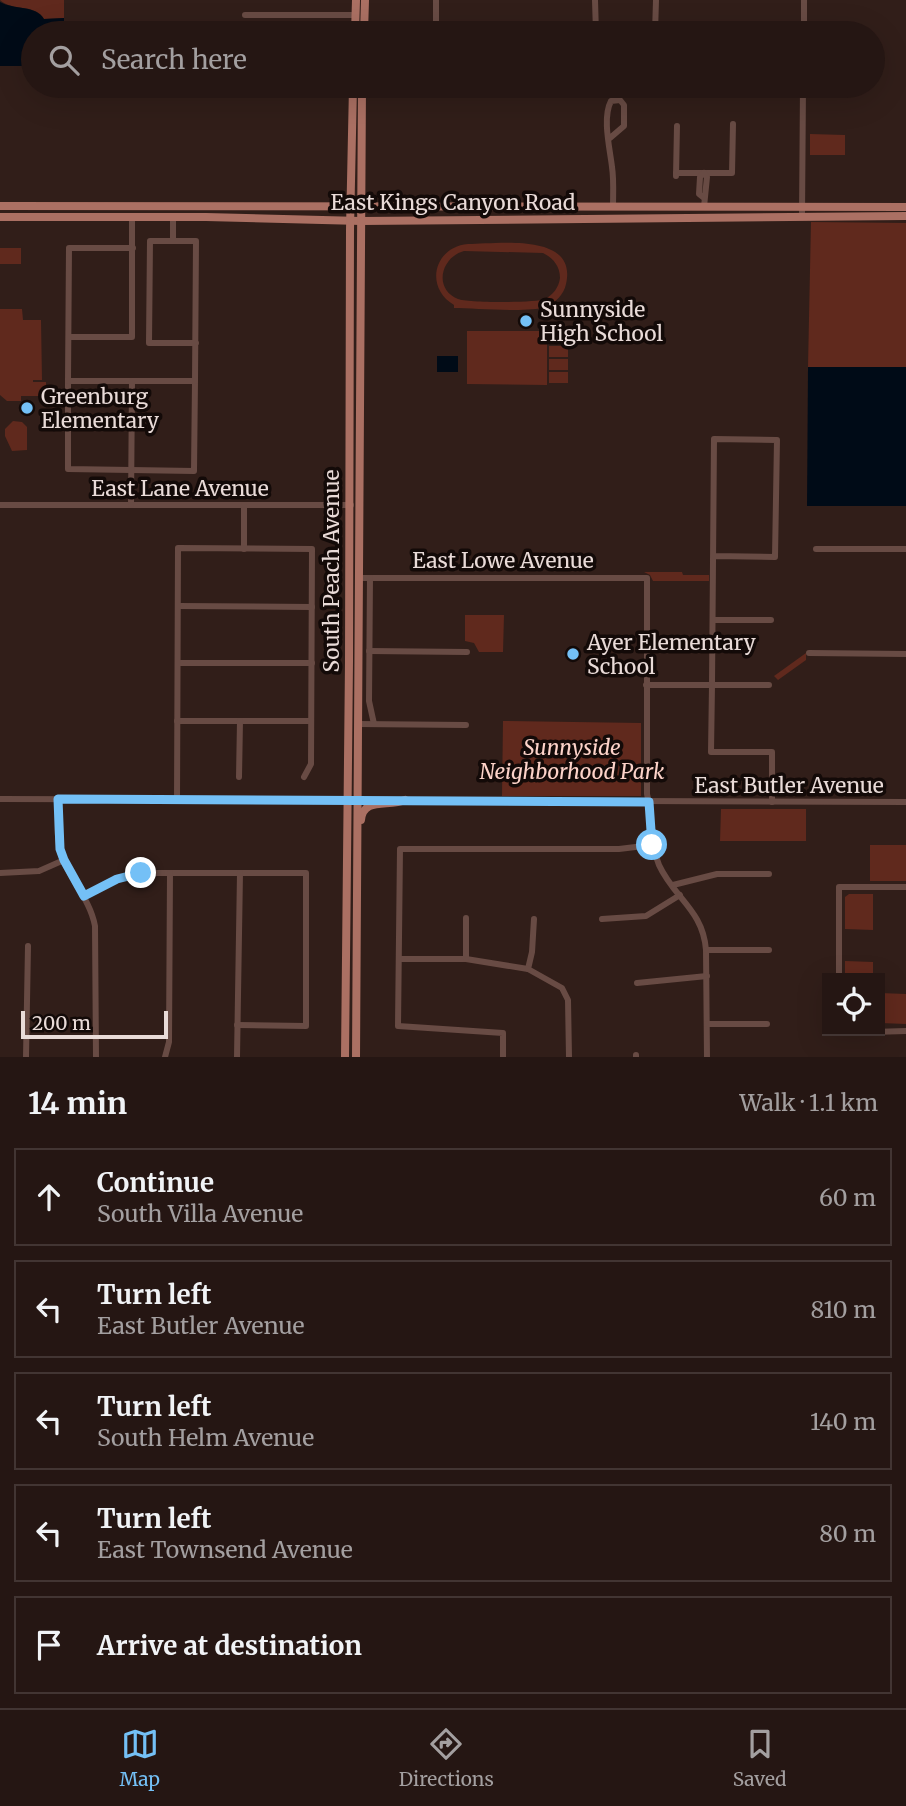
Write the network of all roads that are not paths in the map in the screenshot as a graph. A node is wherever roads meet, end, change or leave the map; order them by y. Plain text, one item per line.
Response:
1 (356, 0) edge
2 (365, 0) edge
3 (436, 0) edge
4 (595, 0) edge
5 (656, 0) edge
6 (804, 0) edge
7 (246, 15) dead end
8 (355, 15) junction
9 (356, 21) edge
10 (361, 21) edge
11 (436, 21) edge
12 (596, 21) edge
13 (655, 21) edge
14 (804, 21) edge
15 (357, 98) edge
16 (361, 98) edge
17 (803, 98) edge
18 (733, 124) dead end
19 (677, 126) dead end
20 (610, 138) junction
21 (704, 173) junction
22 (704, 203) junction
23 (0, 206) edge
24 (613, 207) junction
25 (906, 207) edge
26 (350, 208) junction
27 (361, 208) junction
28 (802, 211) junction
29 (173, 216) junction
30 (906, 216) edge
31 (0, 217) edge
32 (132, 217) junction
33 (350, 221) junction
34 (361, 221) junction
35 (173, 241) junction
36 (132, 248) junction
37 (349, 322) junction
38 (69, 337) junction
39 (195, 343) junction
40 (68, 381) junction
41 (132, 381) junction
42 (195, 381) junction
43 (349, 385) junction
44 (361, 386) junction
45 (360, 449) junction
46 (131, 470) junction
47 (0, 505) edge
48 (131, 505) junction
49 (244, 505) junction
50 (348, 505) junction
51 (360, 505) junction
52 (349, 542) junction
53 (244, 549) junction
54 (816, 549) dead end
55 (906, 549) edge
56 (713, 556) junction
57 (359, 578) junction
58 (370, 578) junction
59 (178, 606) junction
60 (312, 607) junction
61 (713, 620) junction
62 (771, 620) dead end
63 (369, 651) junction
64 (467, 652) dead end
65 (809, 653) dead end
66 (906, 654) edge
67 (178, 663) junction
68 (312, 663) junction
69 (646, 685) junction
70 (712, 685) junction
71 (769, 685) dead end
72 (177, 721) junction
73 (240, 721) junction
74 (312, 721) junction
75 (358, 724) junction
76 (374, 724) junction
77 (466, 724) dead end
78 (239, 777) dead end
79 (304, 777) dead end
80 (0, 799) edge
81 (58, 799) junction
82 (353, 800) junction
83 (405, 800) junction
84 (177, 801) junction
85 (649, 802) junction
86 (772, 802) junction
87 (906, 802) edge
88 (357, 844) junction
89 (652, 845) junction
90 (64, 860) junction
91 (0, 873) edge
92 (170, 873) junction
93 (240, 873) junction
94 (769, 874) dead end
95 (673, 886) junction
96 (906, 887) edge
97 (680, 895) junction
98 (84, 896) junction
99 (466, 918) dead end
100 (534, 919) dead end
101 (602, 919) dead end
102 (28, 946) dead end
103 (706, 950) junction
104 (769, 950) dead end
105 (399, 959) junction
106 (466, 960) junction
107 (528, 969) junction
108 (839, 973) edge
109 (707, 976) junction
110 (637, 983) dead end
111 (707, 1024) junction
112 (767, 1024) dead end
113 (237, 1025) junction
114 (885, 1031) edge
115 (906, 1031) edge
116 (26, 1057) edge
117 (96, 1057) edge
118 (165, 1057) edge
119 (237, 1057) edge
120 (346, 1057) edge
121 (356, 1057) edge
122 (503, 1057) edge
123 (569, 1057) edge
124 (707, 1057) edge

1 - 8 main road
2 - 10 main road
3 - 11 street
4 - 12 street
5 - 13 street
6 - 14 street
7 - 8 street
8 - 9 main road
15 - 26 main road, South Peach Avenue
16 - 27 main road, South Peach Avenue
17 - 28 street
18 - 21 street
19 - 21 street
20 - 20 street
20 - 24 street
21 - 22 street
22 - 24 main road, East Kings Canyon Road
22 - 28 main road, East Kings Canyon Road
23 - 26 main road, East Kings Canyon Road
24 - 27 main road, East Kings Canyon Road
25 - 28 main road, East Kings Canyon Road
26 - 27 main road, East Kings Canyon Road
26 - 33 main road, South Peach Avenue
27 - 34 main road, South Peach Avenue
28 - 30 main road, East Kings Canyon Road
28 - 34 main road, East Kings Canyon Road
29 - 32 main road, East Kings Canyon Road
29 - 33 main road, East Kings Canyon Road
29 - 35 street
31 - 32 main road, East Kings Canyon Road
32 - 36 street
33 - 34 main road, East Kings Canyon Road
33 - 37 main road, South Peach Avenue
34 - 44 main road, South Peach Avenue
35 - 39 street
35 - 39 street
36 - 38 street
36 - 38 street
37 - 43 main road, South Peach Avenue
37 - 44 main road
38 - 40 street
39 - 42 street
40 - 41 street
40 - 46 street
41 - 42 street
41 - 46 street
42 - 46 street
43 - 45 main road
43 - 50 main road, South Peach Avenue
44 - 45 main road, South Peach Avenue
45 - 51 main road, South Peach Avenue
46 - 48 street
47 - 48 street, East Lane Avenue
48 - 49 street, East Lane Avenue
49 - 50 street, East Lane Avenue
49 - 53 street
50 - 51 street, East Lane Avenue
50 - 52 main road, South Peach Avenue
51 - 57 main road, South Peach Avenue
52 - 57 main road
52 - 82 main road, South Peach Avenue
53 - 59 street
53 - 60 street
54 - 55 street
56 - 56 street
56 - 61 street
57 - 58 street, East Lowe Avenue
57 - 75 main road, South Peach Avenue
58 - 63 street, South Peach Avenue
58 - 69 street, East Lowe Avenue
59 - 60 street
59 - 67 street
60 - 68 street
61 - 62 street
61 - 70 street
63 - 64 street
63 - 76 street, South Peach Avenue
65 - 66 street
67 - 68 street
67 - 72 street
68 - 74 street
69 - 70 street
69 - 85 street
70 - 71 street
70 - 86 street
72 - 73 street
72 - 84 street
73 - 74 street
73 - 78 street
74 - 79 street
75 - 76 street
75 - 82 main road, South Peach Avenue
76 - 77 street
80 - 81 street, East Butler Avenue
81 - 84 street, East Butler Avenue
81 - 90 street
82 - 83 street, East Butler Avenue
82 - 84 street, East Butler Avenue
82 - 88 main road, South Peach Avenue
82 - 120 main road, South Peach Avenue
83 - 85 street, East Butler Avenue
83 - 88 main road
85 - 86 street, East Butler Avenue
85 - 89 street
86 - 87 street, East Butler Avenue
88 - 121 main road, South Peach Avenue
89 - 95 street
89 - 105 street
90 - 91 street
90 - 98 street
92 - 93 street
92 - 98 street
92 - 118 street
93 - 113 street
93 - 113 street
94 - 95 street
95 - 97 street
96 - 108 street
97 - 101 street
97 - 103 street
98 - 117 street
99 - 106 street
100 - 107 street
102 - 116 street
103 - 104 street
103 - 109 street
105 - 106 street
105 - 122 street
106 - 107 street
107 - 123 street
109 - 110 street
109 - 111 street
111 - 112 street
111 - 124 street
113 - 119 street
114 - 115 street

